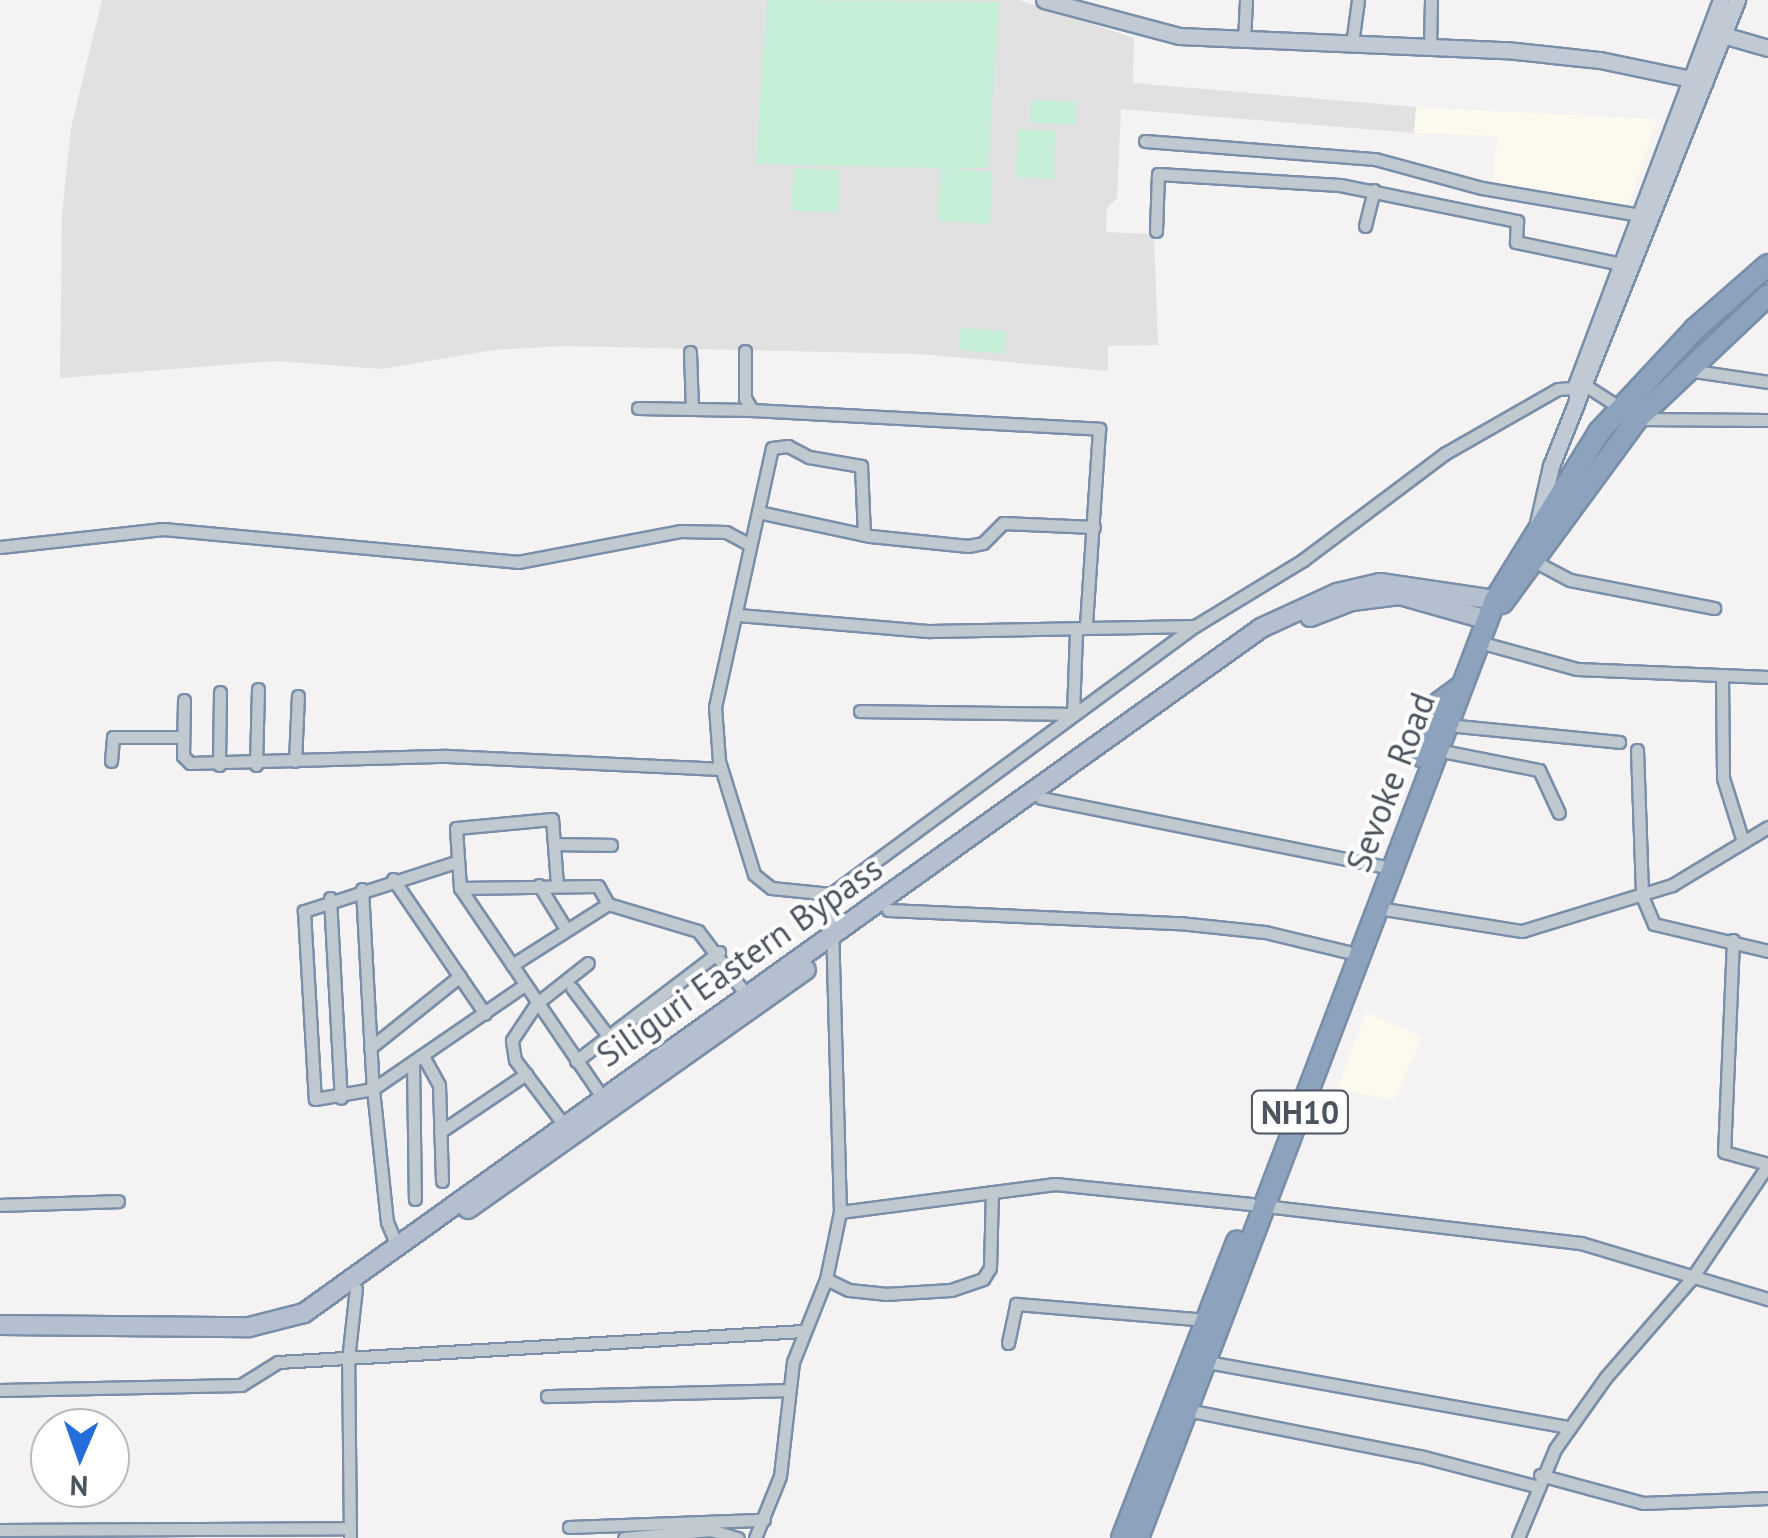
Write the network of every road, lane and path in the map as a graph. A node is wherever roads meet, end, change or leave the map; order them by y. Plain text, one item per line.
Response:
1 (1044, 0) edge
2 (1246, 0) edge
3 (1358, 0) edge
4 (1432, 0) edge
5 (1721, 0) edge
6 (1736, 0) edge
7 (1723, 35) junction
8 (1244, 40) junction
9 (1352, 44) junction
10 (1430, 47) junction
11 (1768, 48) edge
12 (1698, 81) junction
13 (1146, 142) dead end
14 (1374, 190) junction
15 (1640, 216) junction
16 (1364, 226) dead end
17 (1156, 232) dead end
18 (1621, 264) junction
19 (1768, 266) edge
20 (1768, 295) edge
21 (690, 352) dead end
22 (745, 352) dead end
23 (1688, 370) junction
24 (1768, 382) edge
25 (1580, 390) junction
26 (638, 408) dead end
27 (692, 409) junction
28 (752, 410) junction
29 (1628, 414) junction
30 (1768, 420) edge
31 (758, 512) junction
32 (1538, 524) junction
33 (1094, 527) junction
34 (864, 535) junction
35 (748, 544) junction
36 (0, 547) edge
37 (1528, 557) junction
38 (1714, 608) dead end
39 (1491, 610) junction
40 (738, 615) junction
41 (1196, 626) junction
42 (1081, 630) junction
43 (1479, 642) junction
44 (1722, 677) junction
45 (1768, 678) edge
46 (1462, 686) junction
47 (258, 689) dead end
48 (220, 692) dead end
49 (298, 696) dead end
50 (184, 700) dead end
51 (860, 710) dead end
52 (1073, 714) junction
53 (1447, 724) junction
54 (184, 737) junction
55 (1620, 742) dead end
56 (1438, 750) junction
57 (1637, 750) dead end
58 (111, 761) dead end
59 (295, 761) junction
60 (256, 764) junction
61 (219, 765) junction
62 (721, 768) junction
63 (1041, 798) junction
64 (1558, 814) dead end
65 (1768, 827) edge
66 (1744, 842) junction
67 (556, 844) junction
68 (611, 846) dead end
69 (456, 862) junction
70 (1381, 866) junction
71 (393, 879) junction
72 (557, 884) junction
73 (538, 886) junction
74 (460, 888) junction
75 (362, 889) junction
76 (832, 894) junction
77 (1642, 896) junction
78 (330, 898) junction
79 (608, 904) junction
80 (1378, 908) junction
81 (888, 910) junction
82 (566, 929) junction
83 (837, 940) junction
84 (1732, 940) junction
85 (1768, 950) edge
86 (719, 952) junction
87 (1348, 952) junction
88 (588, 964) dead end
89 (512, 965) junction
90 (460, 976) junction
91 (524, 986) junction
92 (572, 988) dead end
93 (748, 997) junction
94 (536, 1004) junction
95 (485, 1014) junction
96 (608, 1036) junction
97 (370, 1048) junction
98 (418, 1059) junction
99 (576, 1061) junction
100 (526, 1074) junction
101 (373, 1088) junction
102 (602, 1097) junction
103 (341, 1098) junction
104 (564, 1125) junction
105 (440, 1132) junction
106 (1766, 1170) edge
107 (442, 1182) dead end
108 (992, 1192) junction
109 (415, 1199) dead end
110 (118, 1202) dead end
111 (1258, 1205) junction
112 (0, 1206) edge
113 (840, 1212) junction
114 (396, 1246) junction
115 (826, 1278) junction
116 (1692, 1278) junction
117 (356, 1288) junction
118 (1768, 1298) edge
119 (1207, 1320) junction
120 (0, 1326) edge
121 (803, 1331) junction
122 (0, 1337) edge
123 (1008, 1343) dead end
124 (348, 1360) junction
125 (1207, 1362) junction
126 (0, 1390) edge
127 (788, 1390) junction
128 (547, 1396) dead end
129 (1187, 1410) junction
130 (1570, 1427) junction
131 (1537, 1480) junction
132 (1768, 1498) edge
133 (764, 1520) junction
134 (569, 1527) dead end
135 (0, 1530) edge
136 (350, 1533) edge
137 (624, 1538) edge
138 (738, 1538) edge
139 (755, 1538) edge
140 (1122, 1538) edge
141 (1138, 1538) edge
142 (1518, 1538) edge

1 - 8 main road
2 - 8 street
3 - 9 street
4 - 10 street
5 - 12 main road
6 - 7 main road
7 - 11 main road
7 - 12 main road
8 - 9 main road
9 - 10 main road
10 - 12 main road
12 - 15 main road
12 - 25 main road
13 - 15 street
14 - 16 street
14 - 17 street
14 - 18 street
15 - 18 main road
18 - 25 main road
19 - 29 highway, NH10
20 - 23 highway
21 - 27 street
22 - 28 street
23 - 24 street
23 - 29 highway
25 - 29 street
25 - 32 main road
25 - 41 street
26 - 27 street
27 - 28 street
28 - 33 street
29 - 30 street
29 - 32 highway, NH10
29 - 37 highway
31 - 34 street
31 - 34 street
31 - 35 street
32 - 37 highway, NH10
33 - 34 street
33 - 42 street
35 - 36 street
35 - 40 street
37 - 38 street
37 - 39 highway, NH10
39 - 43 highway, NH10
39 - 63 main road, Siliguri Eastern Bypass
39 - 83 main road, Siliguri Eastern Bypass
40 - 42 street
40 - 62 street
41 - 42 street
41 - 52 street
42 - 52 street
43 - 44 street
43 - 46 highway, NH10
44 - 45 street
44 - 66 street
46 - 53 highway, Sevoke Road / NH10
46 - 70 highway, Sevoke Road
47 - 60 street
48 - 61 street
49 - 59 street
50 - 54 street
51 - 52 street
52 - 76 street
53 - 55 street
53 - 56 highway, Sevoke Road / NH10
54 - 58 street
54 - 61 street
56 - 64 street
56 - 80 highway, Sevoke Road / NH10
57 - 77 street
59 - 60 street
59 - 62 street
60 - 61 street
62 - 76 street
63 - 70 street
63 - 81 main road, Siliguri Eastern Bypass
65 - 66 street
66 - 77 street
67 - 68 street
67 - 69 street
67 - 72 street
69 - 71 street
69 - 74 street
70 - 87 highway, Sevoke Road
71 - 75 street
71 - 90 street
72 - 73 street
72 - 79 street
73 - 74 street
73 - 82 street
74 - 89 street
75 - 78 street
75 - 97 street
76 - 83 street
77 - 80 street
77 - 84 street
78 - 103 street
78 - 103 street
79 - 82 street
79 - 86 street
80 - 111 highway, Sevoke Road / NH10
81 - 83 main road, Siliguri Eastern Bypass
81 - 87 street
82 - 89 street
83 - 93 main road, Siliguri Eastern Bypass
83 - 113 street
83 - 117 main road, Siliguri Eastern Bypass
84 - 85 street
84 - 106 street
86 - 93 street
86 - 96 street
87 - 111 highway, Sevoke Road
88 - 94 street
89 - 91 street
90 - 95 street
90 - 97 street
91 - 94 street
91 - 95 street
92 - 96 street
93 - 102 main road, Siliguri Eastern Bypass
94 - 99 street
94 - 100 street
95 - 98 street
96 - 99 street
97 - 101 street
98 - 101 street
98 - 105 street
98 - 109 street
99 - 102 street
100 - 104 street
100 - 105 street
101 - 103 street
101 - 114 street
102 - 104 main road, Siliguri Eastern Bypass
104 - 114 main road, Siliguri Eastern Bypass
105 - 107 street
106 - 116 street
108 - 111 street
108 - 113 street
108 - 115 street
110 - 112 street
111 - 116 street
111 - 119 highway, Sevoke Road
111 - 125 highway, Sevoke Road / NH10
113 - 115 street
114 - 120 main road, Siliguri Eastern Bypass
115 - 121 street
116 - 118 street
116 - 130 street
117 - 122 main road, Siliguri Eastern Bypass
117 - 124 street
119 - 123 street
119 - 140 highway, Sevoke Road
121 - 124 street
121 - 127 street
124 - 126 street
124 - 136 street
125 - 129 highway, Sevoke Road / NH10
125 - 130 street
127 - 128 street
127 - 133 street
129 - 131 street
129 - 141 highway, Sevoke Road / NH10
130 - 131 street
131 - 132 street
131 - 142 street
133 - 134 street
133 - 139 street
135 - 136 street
137 - 138 street

